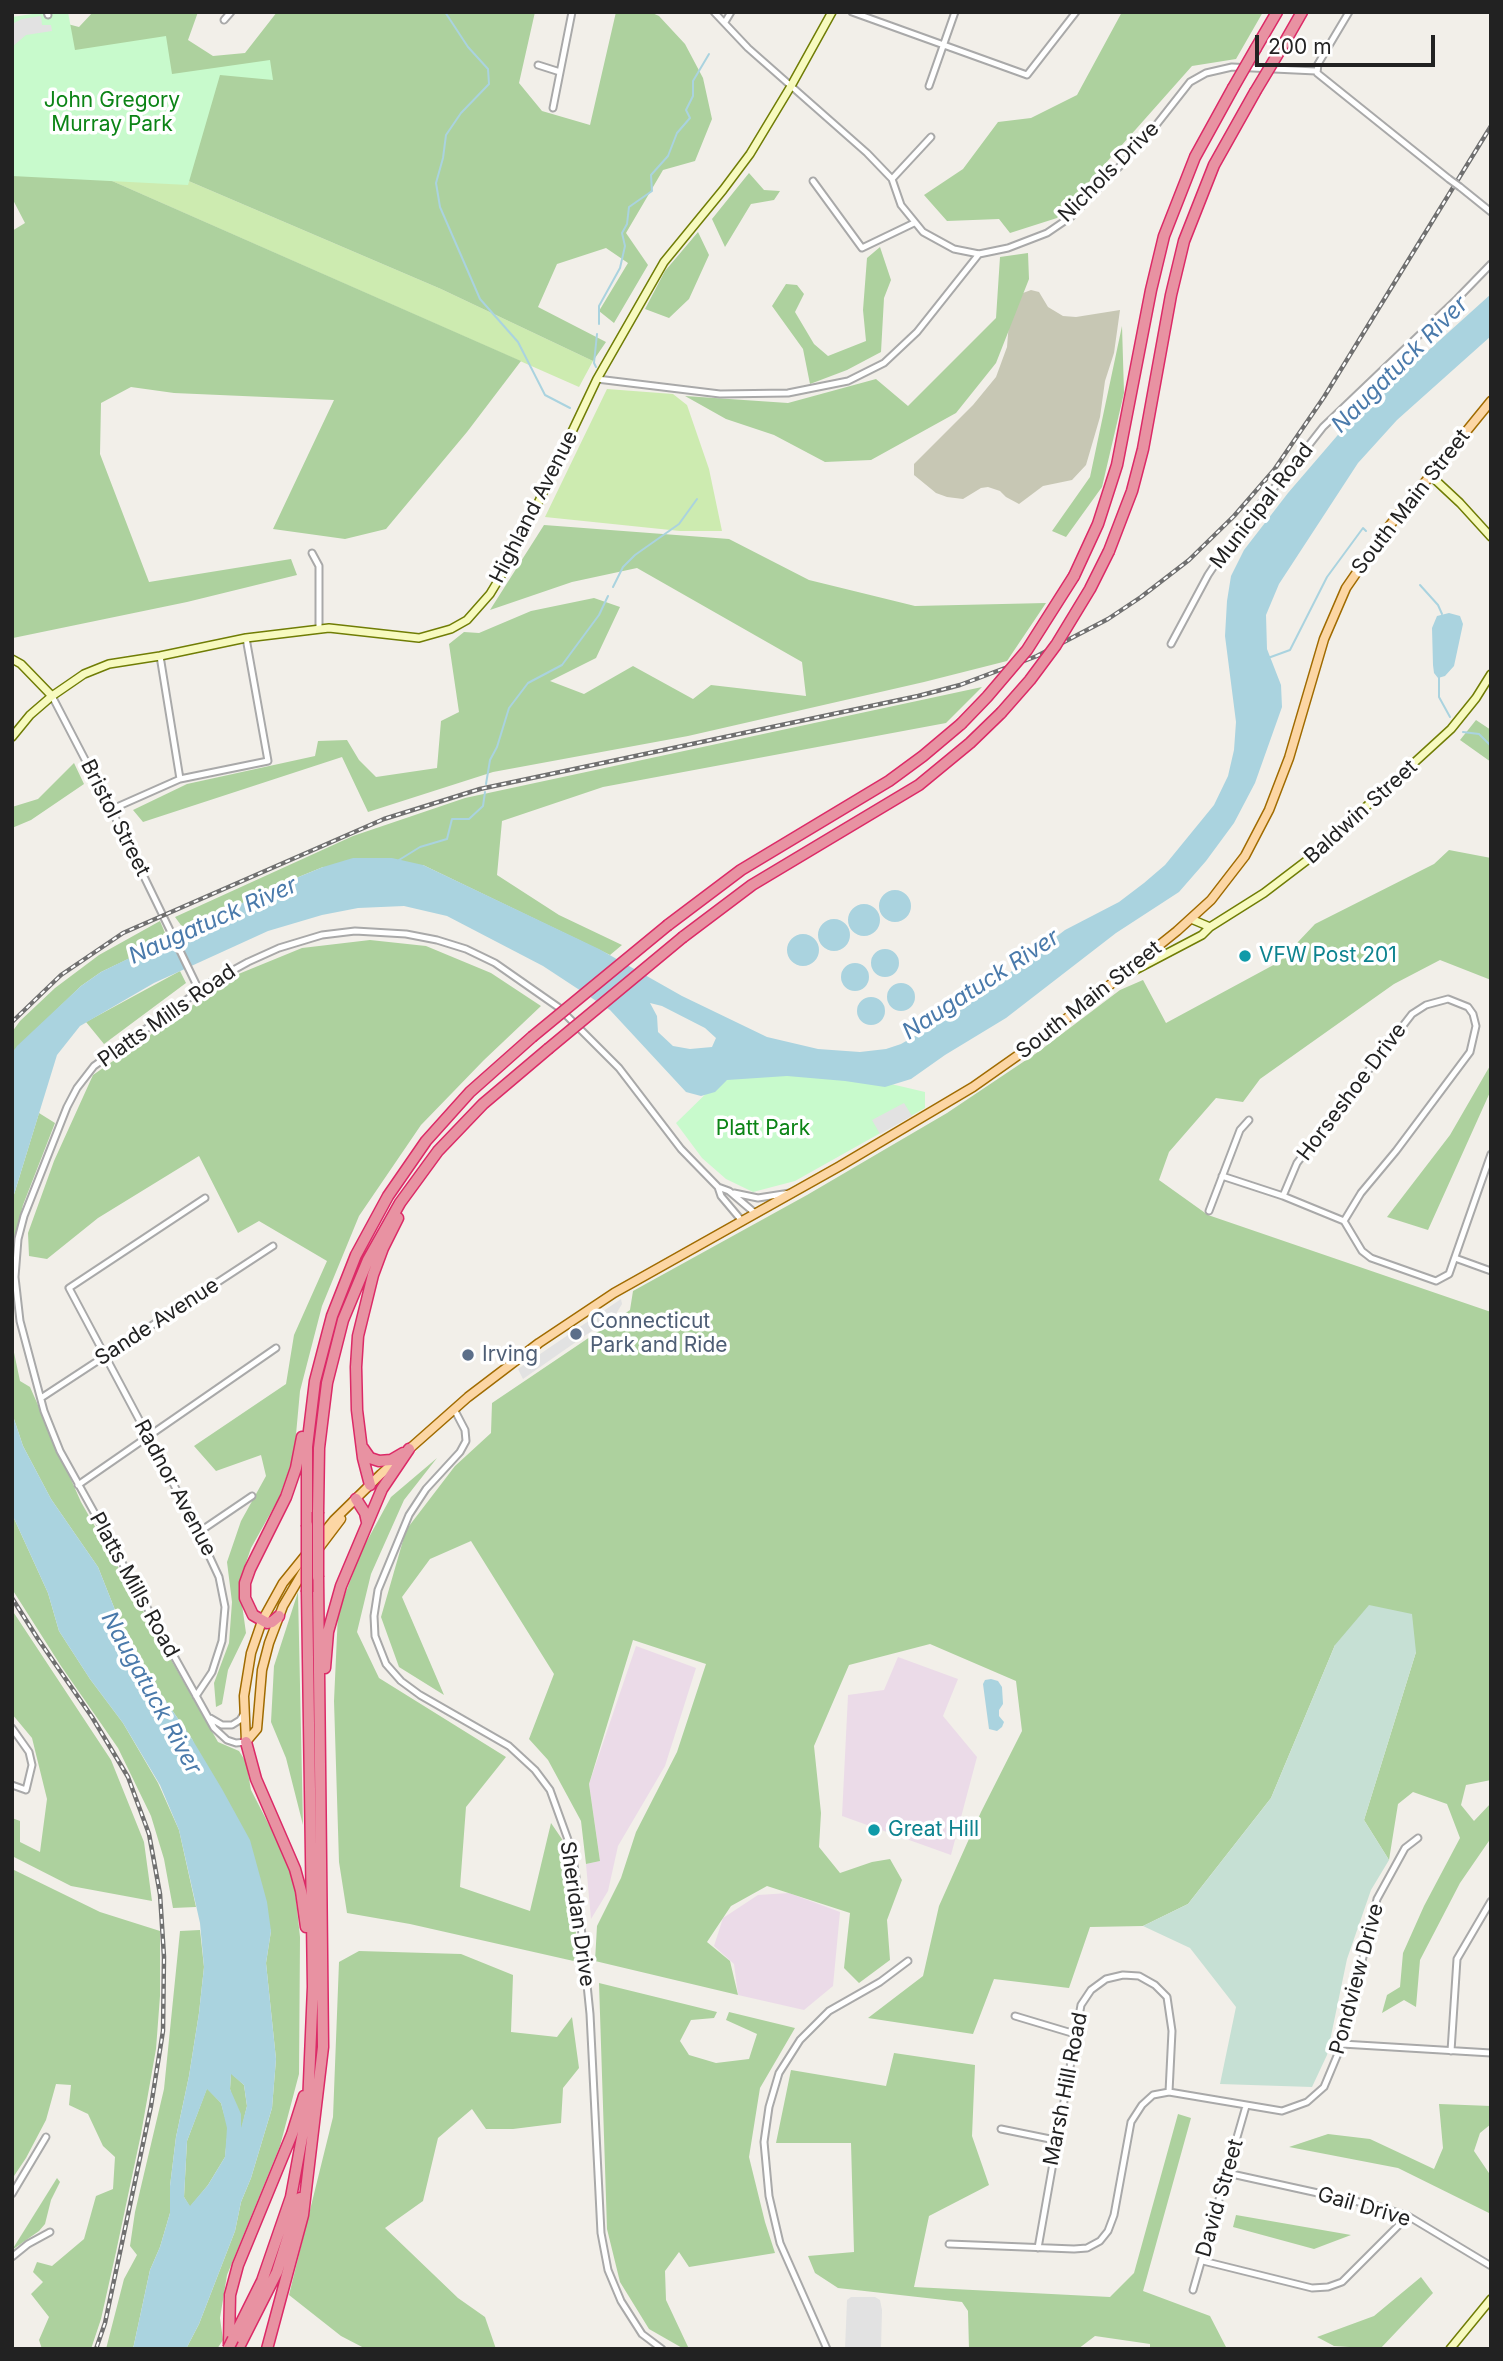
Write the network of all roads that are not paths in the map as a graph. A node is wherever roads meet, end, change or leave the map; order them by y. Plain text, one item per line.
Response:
1 (232, 12) edge
2 (572, 12) edge
3 (714, 12) edge
4 (731, 12) edge
5 (832, 12) edge
6 (852, 12) edge
7 (955, 12) edge
8 (1076, 12) edge
9 (1277, 12) edge
10 (1302, 12) edge
11 (1349, 12) edge
12 (224, 20) dead end
13 (725, 22) junction
14 (944, 44) junction
15 (538, 65) dead end
16 (1316, 71) junction
17 (560, 72) junction
18 (791, 86) junction
19 (929, 86) dead end
20 (553, 107) dead end
21 (931, 137) dead end
22 (892, 179) junction
23 (813, 181) dead end
24 (1491, 212) edge
25 (914, 223) junction
26 (979, 254) junction
27 (1491, 264) edge
28 (597, 379) junction
29 (1491, 401) edge
30 (1430, 475) junction
31 (1491, 537) edge
32 (312, 553) dead end
33 (319, 629) junction
34 (246, 638) junction
35 (1171, 644) dead end
36 (160, 656) junction
37 (12, 659) edge
38 (1491, 674) edge
39 (52, 696) junction
40 (12, 737) edge
41 (180, 779) junction
42 (110, 810) junction
43 (1191, 919) junction
44 (1210, 927) junction
45 (1120, 977) junction
46 (200, 990) junction
47 (1250, 1120) dead end
48 (453, 1135) junction
49 (1491, 1154) edge
50 (1222, 1177) junction
51 (718, 1187) junction
52 (729, 1191) junction
53 (793, 1193) junction
54 (1283, 1196) junction
55 (205, 1198) dead end
56 (1209, 1211) dead end
57 (756, 1214) junction
58 (742, 1221) junction
59 (1344, 1221) junction
60 (273, 1246) dead end
61 (1455, 1258) junction
62 (1491, 1271) edge
63 (276, 1348) dead end
64 (104, 1356) junction
65 (320, 1360) junction
66 (41, 1398) junction
67 (454, 1409) junction
68 (360, 1434) junction
69 (148, 1438) junction
70 (409, 1449) junction
71 (78, 1485) junction
72 (370, 1485) junction
73 (252, 1496) dead end
74 (356, 1499) junction
75 (366, 1526) junction
76 (199, 1532) junction
77 (279, 1616) junction
78 (262, 1621) junction
79 (196, 1696) junction
80 (244, 1712) junction
81 (206, 1715) junction
82 (12, 1728) edge
83 (321, 1735) junction
84 (246, 1742) junction
85 (12, 1785) edge
86 (1418, 1838) dead end
87 (1491, 1901) edge
88 (908, 1961) dead end
89 (313, 1987) junction
90 (1014, 2016) dead end
91 (1075, 2034) junction
92 (1342, 2044) junction
93 (1451, 2051) junction
94 (1491, 2053) edge
95 (310, 2061) junction
96 (1169, 2092) junction
97 (1246, 2106) junction
98 (314, 2129) junction
99 (1001, 2129) dead end
100 (46, 2137) dead end
101 (1055, 2140) junction
102 (1227, 2174) junction
103 (12, 2194) edge
104 (1408, 2216) junction
105 (50, 2232) dead end
106 (949, 2244) dead end
107 (1038, 2248) junction
108 (12, 2258) edge
109 (1203, 2261) junction
110 (1491, 2266) edge
111 (1193, 2290) dead end
112 (1491, 2299) edge
113 (232, 2346) edge
114 (267, 2349) edge
115 (662, 2349) edge
116 (827, 2349) edge
117 (1450, 2349) edge

1 - 12 street
2 - 17 street
3 - 13 street, Nichols Drive
4 - 13 street
5 - 18 main road, Highland Avenue
6 - 14 street
7 - 14 street
8 - 14 street
9 - 65 highway, bridge
10 - 48 highway, bridge
11 - 16 street
13 - 18 street, Nichols Drive
14 - 19 street
15 - 17 street
16 - 24 street, bridge
16 - 26 street, Nichols Drive
17 - 20 street
18 - 22 street, Nichols Drive
18 - 28 main road, Highland Avenue
21 - 22 street
22 - 25 street, Nichols Drive
23 - 25 street
25 - 26 street, Nichols Drive
26 - 28 street
27 - 35 street, Municipal Road
28 - 33 main road, Highland Avenue
29 - 30 main road, South Main Street
30 - 31 main road
30 - 43 main road, South Main Street
32 - 33 street
33 - 34 main road, Highland Avenue
34 - 36 main road, Highland Avenue
34 - 41 street
36 - 39 main road, Highland Avenue
36 - 41 street
37 - 39 main road, Bristol Street
38 - 44 main road, Baldwin Street
39 - 40 main road, Highland Avenue
39 - 42 street, Bristol Street
41 - 42 street
42 - 46 street, Bristol Street
43 - 44 main road
43 - 45 main road, South Main Street
44 - 45 main road, Baldwin Street
45 - 53 main road, South Main Street
46 - 51 street, Platts Mills Road
46 - 66 street, Platts Mills Road
47 - 50 street
48 - 68 highway
48 - 83 highway, bridge
49 - 61 street
50 - 54 street
50 - 56 street
51 - 52 street, Platts Mills Road
51 - 58 street, Platts Mills Road
52 - 53 street, Platts Mills Road
52 - 57 street, Platts Mills Road
53 - 57 main road, South Main Street
54 - 59 street
54 - 59 street, Horseshoe Drive
55 - 64 street, Radnor Avenue
57 - 58 main road, South Main Street
58 - 67 main road, South Main Street
59 - 61 street
60 - 64 street, Sande Avenue
61 - 62 street
63 - 69 street
64 - 66 street, Sande Avenue
64 - 69 street, Radnor Avenue
65 - 78 highway
65 - 89 highway, bridge
66 - 71 street, Platts Mills Road
67 - 70 main road, South Main Street
67 - 115 street, Sheridan Drive
68 - 70 highway
68 - 72 highway
69 - 71 street
69 - 76 street, Radnor Avenue
70 - 72 main road, South Main Street
70 - 75 highway
71 - 79 street, Platts Mills Road
72 - 74 main road, South Main Street
73 - 76 street
74 - 75 highway
74 - 77 main road
74 - 78 main road
75 - 83 highway
76 - 79 street, Radnor Avenue
77 - 78 highway
77 - 84 main road
78 - 80 main road
79 - 81 street, Platts Mills Road
80 - 81 street
80 - 84 main road
81 - 84 street, Platts Mills Road
82 - 85 street
83 - 98 highway
84 - 89 highway
86 - 92 street, Pondview Drive
87 - 93 street
88 - 116 street
89 - 95 highway
90 - 91 street
91 - 96 street, Marsh Hill Road
91 - 101 street, Marsh Hill Road
92 - 93 street
92 - 97 street, Pondview Drive
93 - 94 street
95 - 113 highway
95 - 113 highway
96 - 97 street, Pondview Drive
96 - 107 street
97 - 102 street, David Street
98 - 113 highway
98 - 114 highway
99 - 101 street
100 - 103 street
101 - 107 street, Marsh Hill Road
102 - 104 street, Gail Drive
102 - 109 street, David Street
104 - 109 street
104 - 110 street, Gail Drive
105 - 108 street
106 - 107 street
109 - 111 street, David Street
112 - 117 main road

